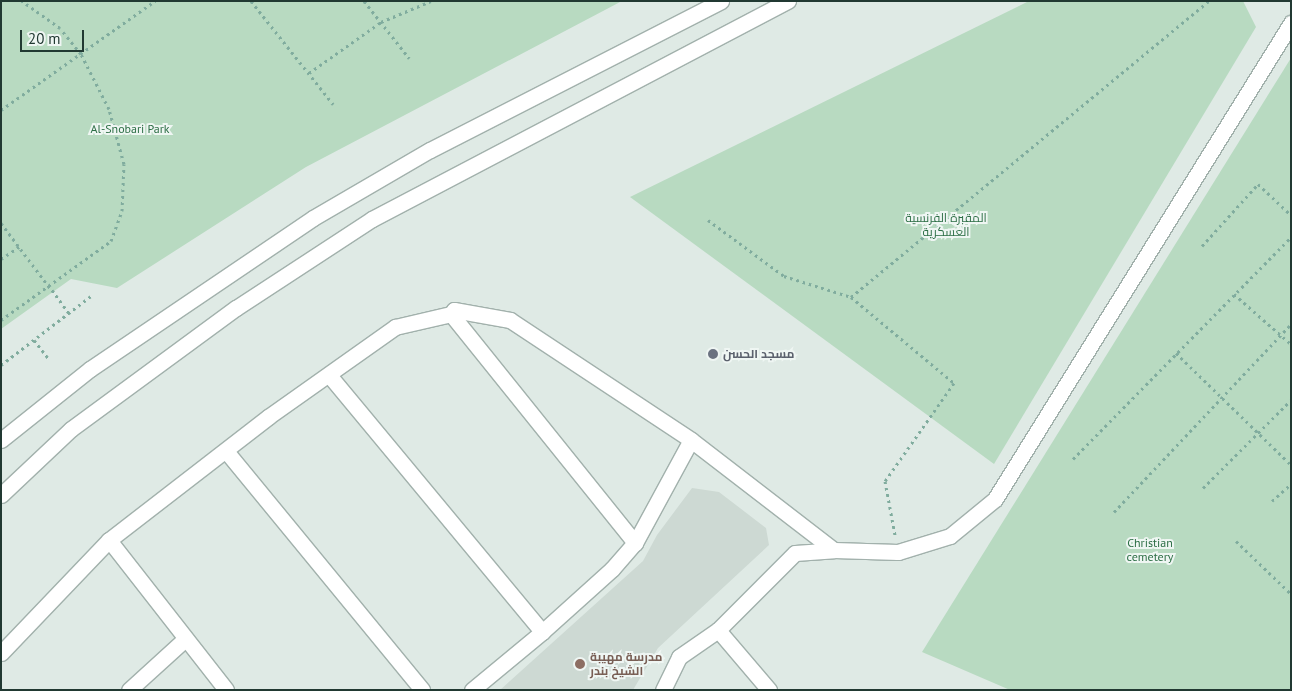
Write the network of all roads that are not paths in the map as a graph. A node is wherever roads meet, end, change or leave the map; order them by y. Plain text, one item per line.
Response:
1 (721, 1) edge
2 (788, 1) edge
3 (1291, 24) edge
4 (451, 314) junction
5 (329, 375) junction
6 (1, 440) edge
7 (691, 440) junction
8 (226, 451) junction
9 (1, 495) edge
10 (108, 540) junction
11 (635, 543) junction
12 (834, 550) junction
13 (718, 630) junction
14 (542, 632) junction
15 (185, 639) junction
16 (1, 652) edge
17 (129, 690) edge
18 (226, 690) edge
19 (422, 690) edge
20 (472, 690) edge
21 (662, 690) edge
22 (769, 690) edge

1 - 6 street
2 - 9 street
3 - 12 street
4 - 5 street
4 - 7 street
4 - 11 street
5 - 8 street
5 - 14 street
7 - 11 street
7 - 12 street
8 - 10 street
8 - 19 street
10 - 15 street
10 - 16 street
11 - 14 street
12 - 13 street
13 - 21 street
13 - 22 street
14 - 20 street
15 - 17 street
15 - 18 street

